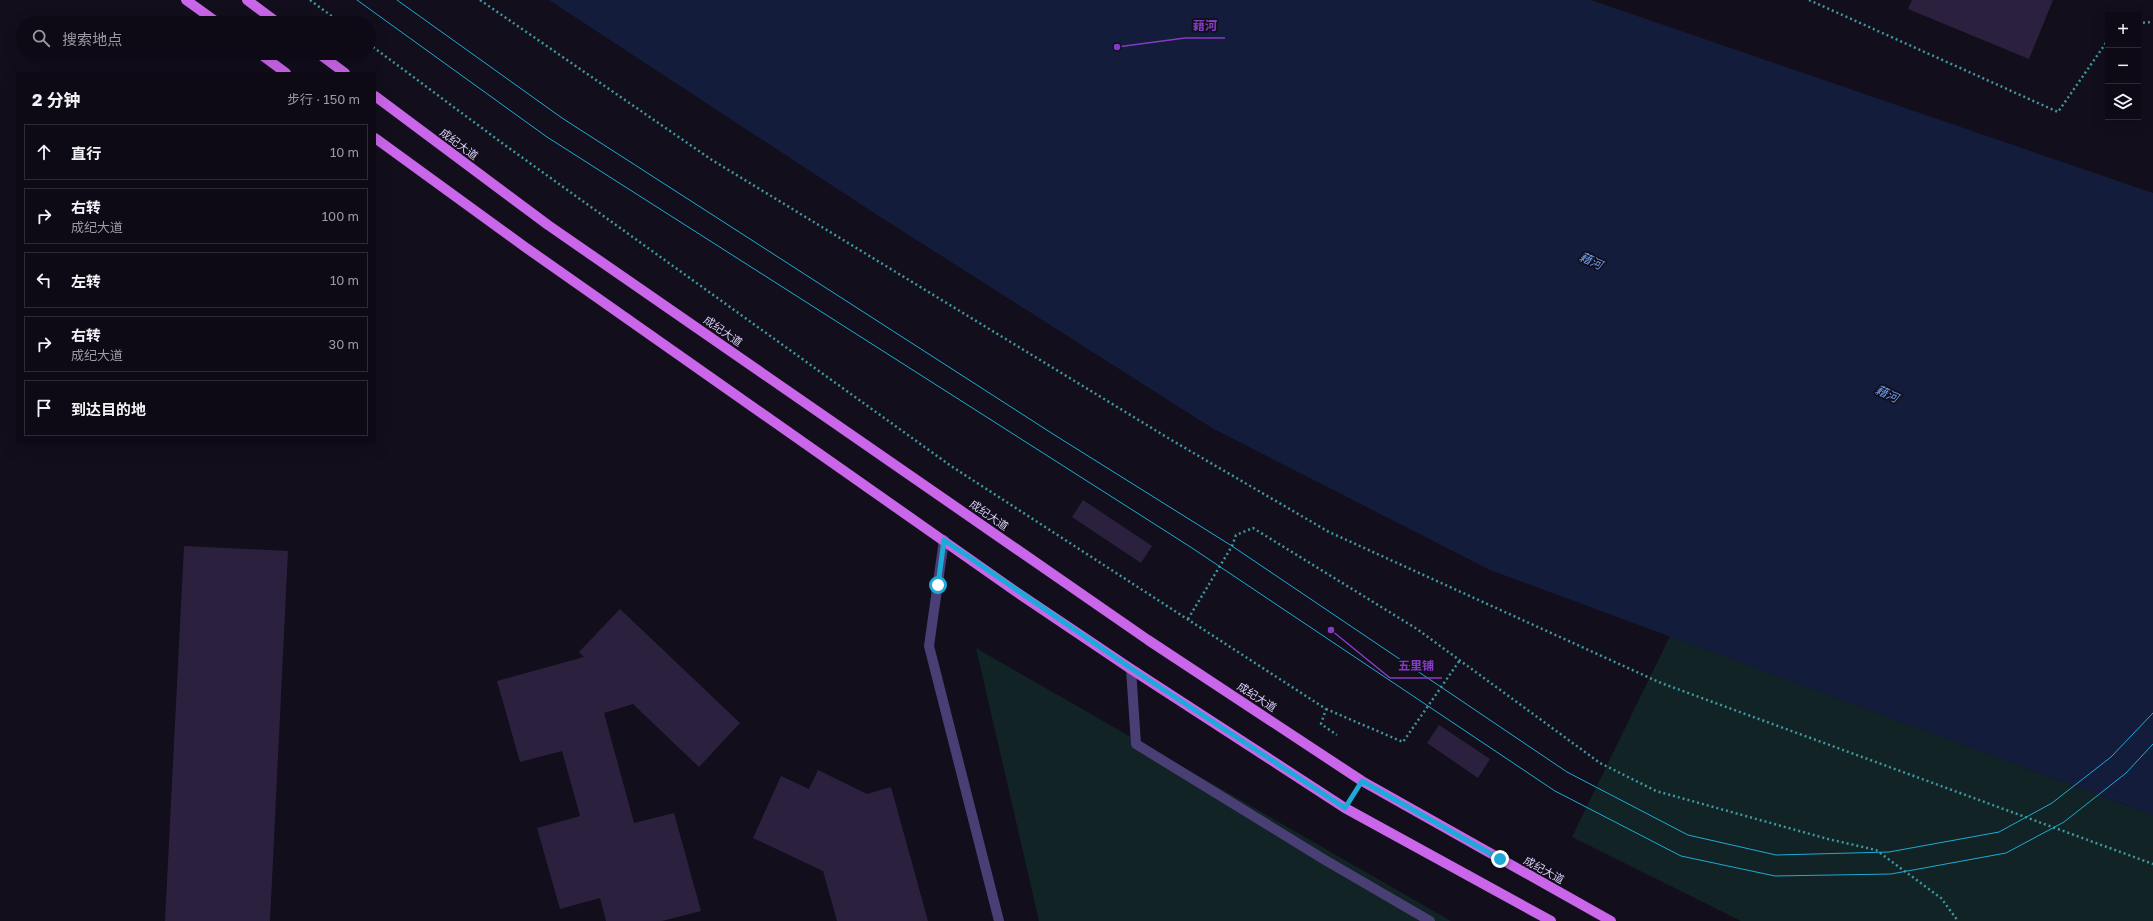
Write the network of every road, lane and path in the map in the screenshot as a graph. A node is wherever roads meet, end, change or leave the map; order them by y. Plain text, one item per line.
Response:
1 (186, 0) edge
2 (247, 0) edge
3 (310, 0) edge
4 (480, 0) edge
5 (1809, 0) edge
6 (208, 16) edge
7 (269, 16) edge
8 (332, 16) edge
9 (2153, 22) edge
10 (2141, 23) edge
11 (2105, 44) edge
12 (376, 49) edge
13 (268, 60) edge
14 (327, 60) edge
15 (285, 72) edge
16 (344, 72) edge
17 (376, 97) edge
18 (376, 139) edge
19 (944, 540) junction
20 (1188, 620) junction
21 (1460, 660) junction
22 (1132, 669) junction
23 (1326, 709) junction
24 (1340, 738) dead end
25 (2153, 864) edge
26 (999, 921) edge
27 (1430, 921) edge
28 (1551, 921) edge
29 (1611, 921) edge
30 (1958, 921) edge

1 - 6 main road
2 - 7 main road
3 - 8 path
4 - 25 path
5 - 11 path
9 - 10 path
12 - 20 path
13 - 15 main road
14 - 16 main road
17 - 29 main road, 成纪大道
18 - 19 main road
19 - 22 main road
19 - 26 street
20 - 21 path
20 - 23 path
21 - 23 path
21 - 30 path
22 - 27 street
22 - 28 main road
23 - 24 path

